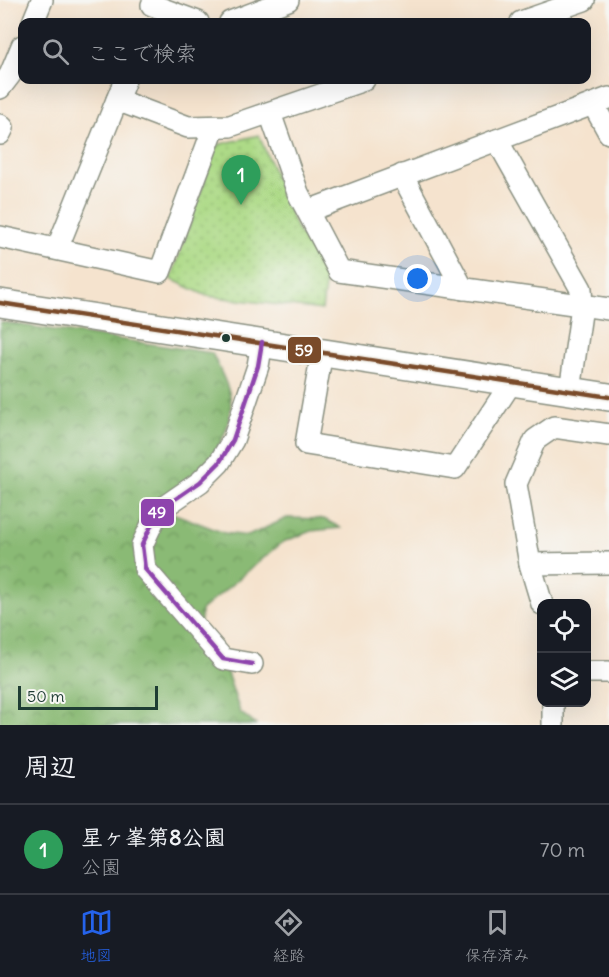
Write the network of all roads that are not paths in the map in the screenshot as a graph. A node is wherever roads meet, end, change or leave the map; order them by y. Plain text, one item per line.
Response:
1 (288, 0) edge
2 (584, 0) edge
3 (539, 7) edge
4 (151, 9) edge
5 (184, 18) edge
6 (241, 18) edge
7 (526, 18) edge
8 (18, 56) edge
9 (123, 84) edge
10 (353, 84) edge
11 (0, 88) edge
12 (117, 100) junction
13 (601, 101) edge
14 (270, 113) junction
15 (0, 125) edge
16 (214, 128) junction
17 (609, 133) edge
18 (0, 134) edge
19 (496, 140) junction
20 (402, 175) junction
21 (308, 211) junction
22 (0, 237) edge
23 (57, 249) junction
24 (463, 289) junction
25 (0, 303) edge
26 (582, 306) junction
27 (609, 309) edge
28 (262, 342) junction
29 (322, 352) junction
30 (511, 383) junction
31 (570, 391) junction
32 (609, 397) edge
33 (609, 435) edge
34 (609, 563) edge
35 (530, 564) junction
36 (541, 599) edge
37 (252, 664) dead end
38 (591, 672) edge
39 (609, 672) edge
40 (553, 707) edge
41 (553, 725) edge

1 - 6 street
2 - 3 street
3 - 7 street
4 - 5 street
8 - 11 street
9 - 12 street
10 - 14 street
12 - 16 street
12 - 23 street
13 - 17 street
13 - 19 street
14 - 16 street
14 - 21 street
15 - 18 street
16 - 23 street
19 - 20 street
19 - 26 street
20 - 21 street
20 - 24 street
21 - 24 street
22 - 23 street
24 - 26 street
25 - 28 street
26 - 27 street
26 - 31 street
28 - 29 street
28 - 37 street
29 - 30 street
29 - 30 street
30 - 31 street
31 - 32 street
33 - 35 street
34 - 35 street
35 - 36 street
38 - 39 street
40 - 41 street

